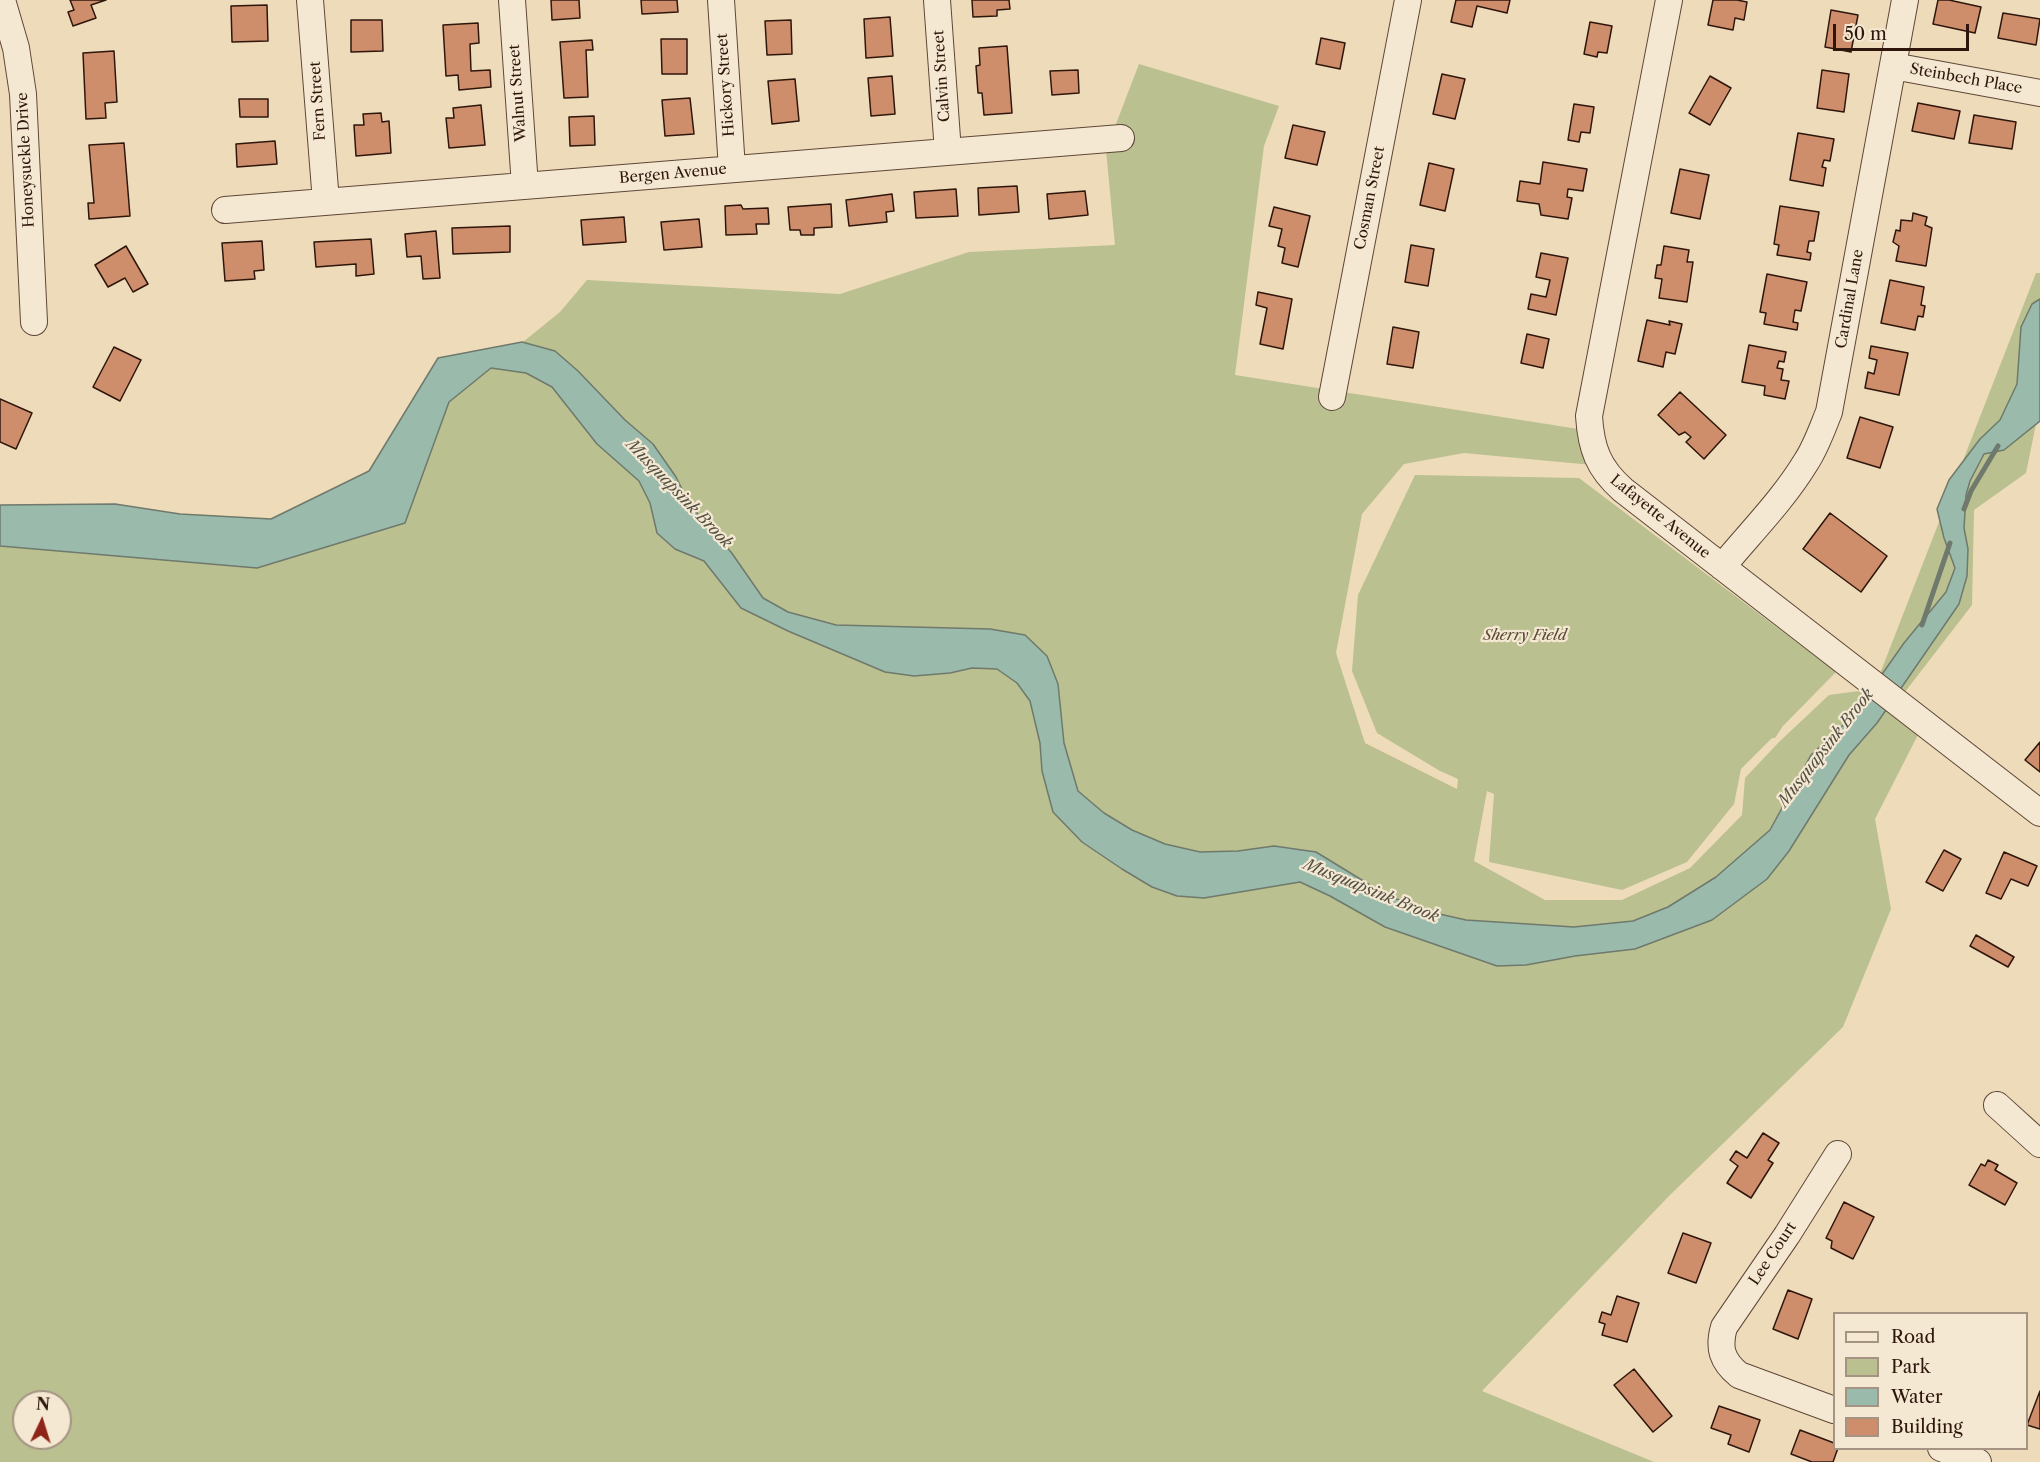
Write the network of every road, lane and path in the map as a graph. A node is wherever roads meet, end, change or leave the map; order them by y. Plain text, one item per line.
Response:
1 (2, 0) edge
2 (310, 0) edge
3 (512, 0) edge
4 (721, 0) edge
5 (937, 0) edge
6 (1408, 0) edge
7 (1669, 0) edge
8 (1905, 0) edge
9 (1893, 66) junction
10 (2040, 93) edge
11 (1121, 138) dead end
12 (948, 152) junction
13 (732, 170) junction
14 (525, 186) junction
15 (326, 202) junction
16 (225, 210) dead end
17 (34, 322) dead end
18 (1332, 397) dead end
19 (1722, 567) junction
20 (2040, 813) edge
21 (1997, 1106) dead end
22 (2040, 1144) edge
23 (1838, 1154) dead end
24 (1833, 1410) edge
25 (1944, 1450) edge
26 (1978, 1462) edge

1 - 17 street, Honeysuckle Drive
2 - 15 street, Fern Street
3 - 14 street, Walnut Street
4 - 13 street, Hickory Street
5 - 12 street, Calvin Street
6 - 18 street, Cosman Street
7 - 19 street, Lafayette Avenue
8 - 9 street, Cardinal Lane
9 - 10 street, Steinbech Place
9 - 19 street, Cardinal Lane
11 - 12 street, Bergen Avenue
12 - 13 street, Bergen Avenue
13 - 14 street, Bergen Avenue
14 - 15 street, Bergen Avenue
15 - 16 street, Bergen Avenue
19 - 20 street, Lafayette Avenue
21 - 22 street
23 - 24 street, Lee Court
25 - 26 street

